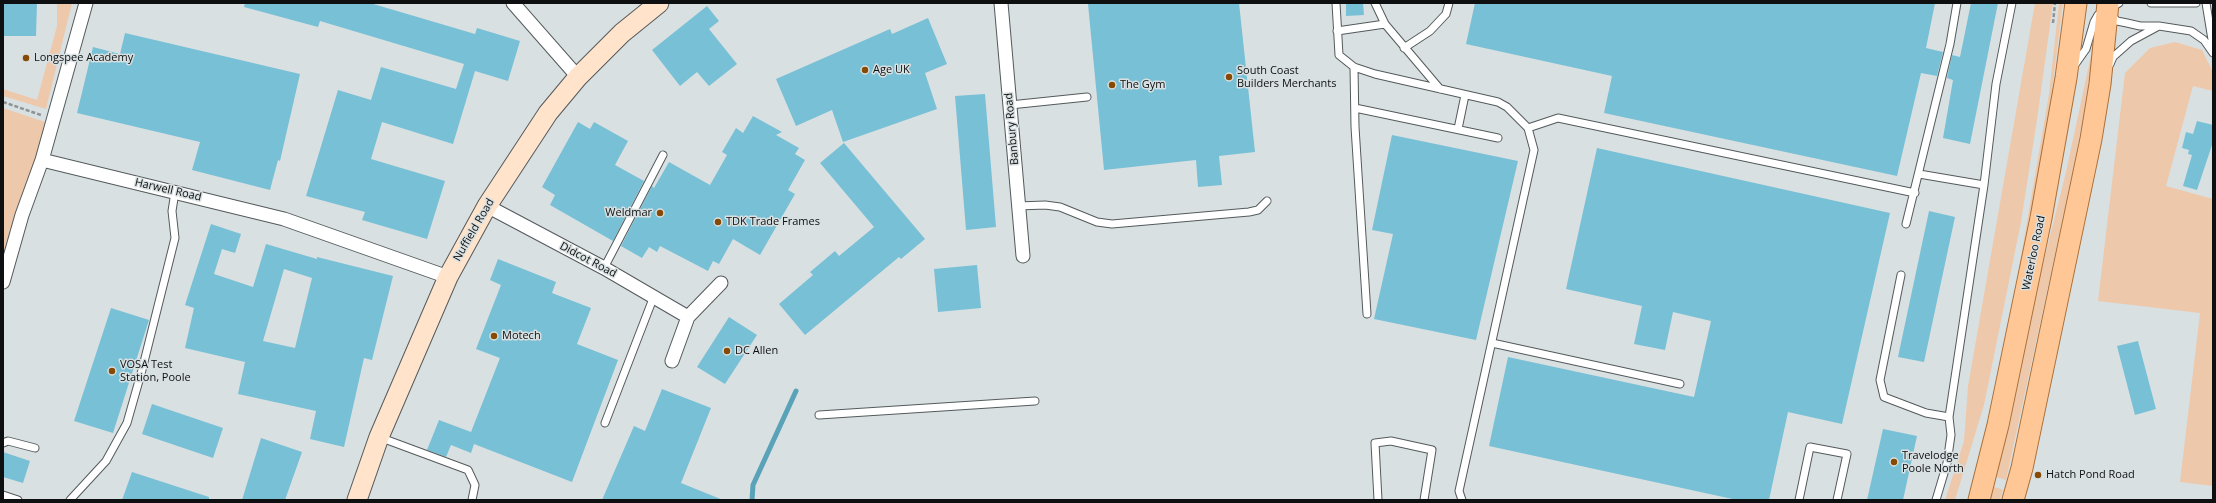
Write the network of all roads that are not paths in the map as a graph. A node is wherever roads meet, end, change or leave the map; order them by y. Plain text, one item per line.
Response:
1 (86, 3) edge
2 (513, 3) edge
3 (659, 3) edge
4 (1001, 3) edge
5 (1336, 3) edge
6 (1375, 3) edge
7 (1449, 3) edge
8 (1957, 3) edge
9 (2012, 3) edge
10 (2076, 3) edge
11 (2151, 3) edge
12 (2196, 3) edge
13 (2206, 3) edge
14 (2109, 5) edge
15 (1385, 24) junction
16 (2159, 26) junction
17 (1337, 31) junction
18 (2213, 46) edge
19 (1404, 48) junction
20 (2213, 53) edge
21 (1354, 67) junction
22 (578, 76) junction
23 (2066, 78) junction
24 (2100, 84) junction
25 (1440, 89) junction
26 (1464, 95) junction
27 (1087, 97) dead end
28 (1010, 106) junction
29 (1355, 108) junction
30 (1528, 128) junction
31 (1458, 129) junction
32 (1498, 138) dead end
33 (663, 155) dead end
34 (42, 160) junction
35 (1919, 174) junction
36 (1984, 185) junction
37 (175, 192) junction
38 (1915, 193) junction
39 (1267, 201) dead end
40 (487, 206) junction
41 (1018, 206) junction
42 (1906, 224) dead end
43 (1023, 256) dead end
44 (604, 268) junction
45 (1901, 275) dead end
46 (448, 277) junction
47 (3, 282) edge
48 (721, 283) dead end
49 (654, 296) junction
50 (1367, 314) dead end
51 (688, 317) junction
52 (1492, 344) junction
53 (672, 360) dead end
54 (1680, 384) dead end
55 (1035, 401) dead end
56 (819, 415) dead end
57 (1949, 417) junction
58 (605, 423) dead end
59 (379, 437) junction
60 (3, 443) edge
61 (35, 448) dead end
62 (3, 495) edge
63 (18, 500) edge
64 (70, 500) edge
65 (357, 500) edge
66 (472, 500) edge
67 (1378, 500) edge
68 (1424, 500) edge
69 (1462, 500) edge
70 (1799, 500) edge
71 (1837, 500) edge
72 (1936, 500) edge
73 (1979, 500) edge
74 (2013, 500) edge

1 - 34 street
2 - 22 street
3 - 22 street, Nuffield Road
4 - 28 street, Banbury Road
5 - 17 lane
6 - 15 lane
7 - 19 lane
8 - 35 lane
9 - 36 lane
10 - 23 main road, Waterloo Road
11 - 12 lane
13 - 18 lane
14 - 16 lane
14 - 23 lane
14 - 24 main road
15 - 17 lane
15 - 19 lane
16 - 20 lane
16 - 24 lane
17 - 21 lane
19 - 25 lane
21 - 25 lane
21 - 29 lane
22 - 40 street, Nuffield Road
23 - 73 main road, Waterloo Road
24 - 74 main road
25 - 26 lane
26 - 30 lane
26 - 31 lane
27 - 28 lane
28 - 41 street, Banbury Road
29 - 31 lane
29 - 50 lane
30 - 38 lane
30 - 52 lane
31 - 32 lane
33 - 44 lane
34 - 37 street, Harwell Road
34 - 47 street
35 - 36 lane
35 - 38 lane
36 - 57 lane
37 - 46 street, Harwell Road
37 - 64 lane
38 - 42 lane
39 - 41 lane
40 - 44 street, Didcot Road
40 - 46 street, Nuffield Road
41 - 43 street, Banbury Road
44 - 49 street, Didcot Road
45 - 57 lane
46 - 59 street, Nuffield Road
48 - 51 street
49 - 51 street, Didcot Road
49 - 58 lane
51 - 53 street
52 - 54 lane
52 - 69 lane
55 - 56 lane
57 - 72 lane
59 - 65 street, Nuffield Road
59 - 66 lane
60 - 61 lane
62 - 63 lane
67 - 68 lane
70 - 71 lane

